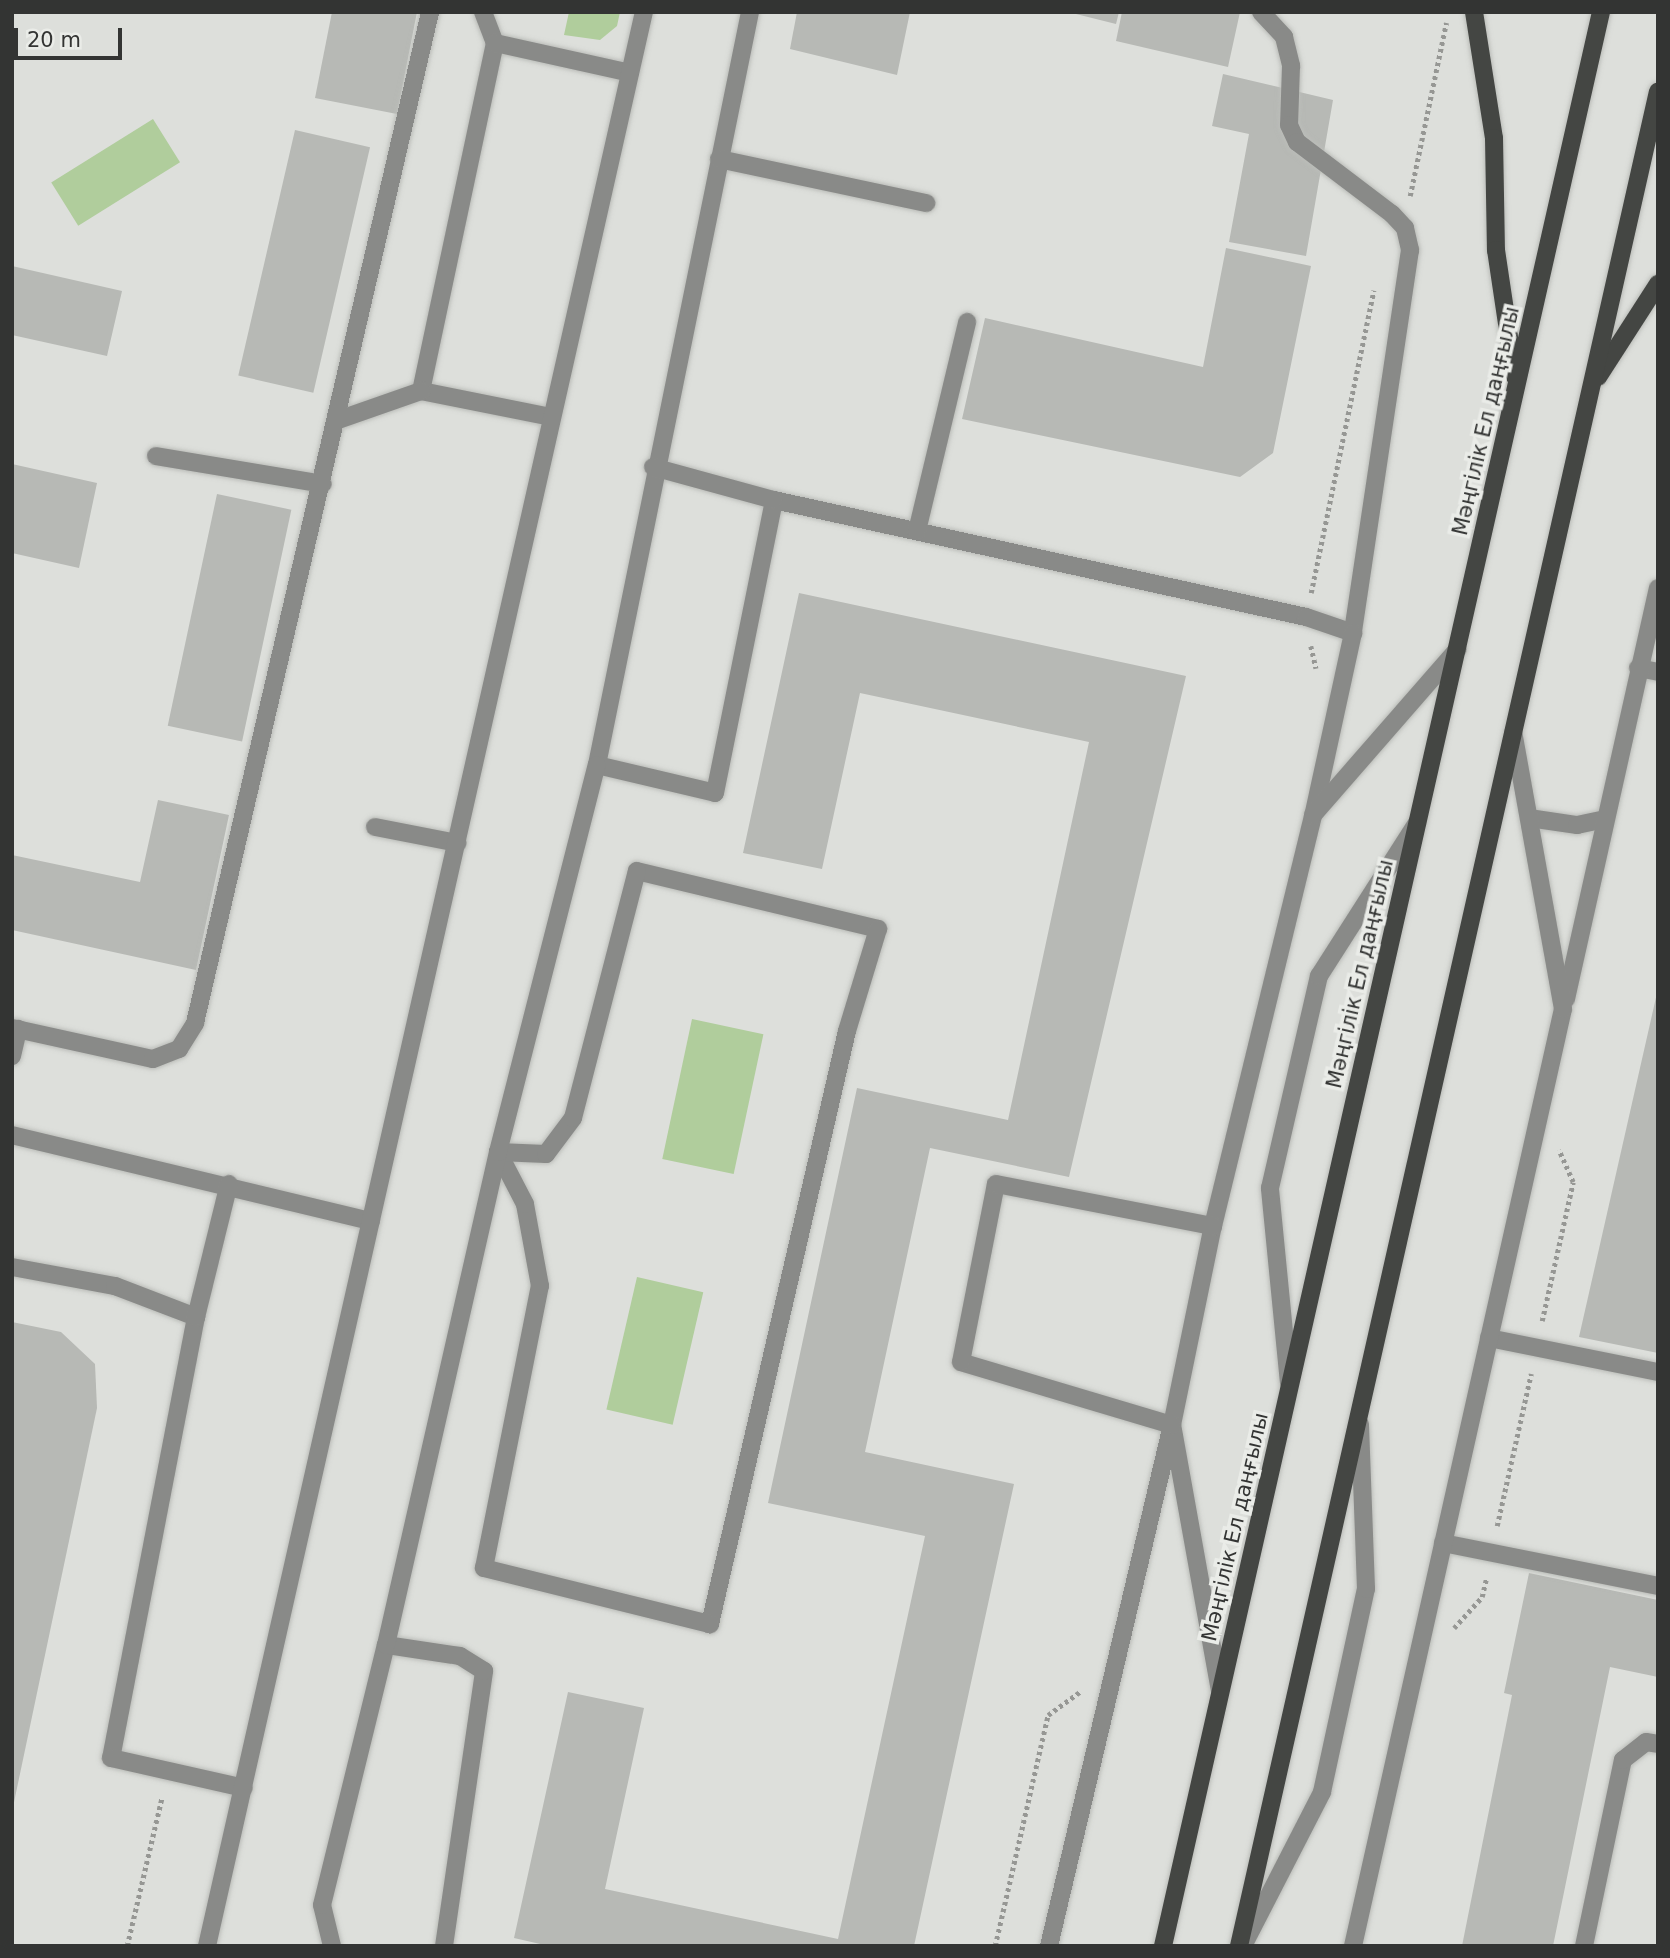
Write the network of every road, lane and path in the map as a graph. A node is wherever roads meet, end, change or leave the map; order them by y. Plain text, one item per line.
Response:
1 (430, 12) edge
2 (483, 12) edge
3 (644, 12) edge
4 (750, 12) edge
5 (1261, 12) edge
6 (1448, 12) edge
7 (1474, 12) edge
8 (1601, 12) edge
9 (495, 43) junction
10 (630, 73) junction
11 (1658, 92) edge
12 (719, 159) junction
13 (926, 203) dead end
14 (1398, 221) junction
15 (1376, 276) dead end
16 (1658, 284) edge
17 (967, 322) dead end
18 (1517, 388) junction
19 (1591, 388) junction
20 (421, 391) junction
21 (551, 417) junction
22 (338, 420) junction
23 (156, 456) dead end
24 (653, 467) junction
25 (323, 484) junction
26 (774, 500) junction
27 (916, 531) junction
28 (1658, 588) edge
29 (1306, 617) junction
30 (1353, 634) junction
31 (1458, 649) junction
32 (1638, 668) junction
33 (1658, 672) edge
34 (1318, 679) dead end
35 (1513, 732) junction
36 (597, 765) junction
37 (1313, 815) junction
38 (1529, 817) junction
39 (1605, 819) junction
40 (1419, 820) junction
41 (374, 827) dead end
42 (457, 843) junction
43 (1563, 1009) junction
44 (15, 1028) edge
45 (12, 1056) edge
46 (12, 1135) edge
47 (498, 1152) junction
48 (229, 1184) junction
49 (371, 1221) junction
50 (1213, 1226) junction
51 (12, 1267) edge
52 (196, 1317) junction
53 (1489, 1338) junction
54 (1658, 1372) edge
55 (1289, 1390) junction
56 (1360, 1411) junction
57 (1172, 1425) junction
58 (1443, 1543) junction
59 (1658, 1586) edge
60 (386, 1645) junction
61 (1088, 1687) dead end
62 (1221, 1692) junction
63 (1658, 1744) edge
64 (168, 1771) junction
65 (244, 1788) junction
66 (127, 1946) edge
67 (207, 1946) edge
68 (332, 1946) edge
69 (444, 1946) edge
70 (995, 1946) edge
71 (1049, 1946) edge
72 (1163, 1946) edge
73 (1241, 1946) edge
74 (1353, 1946) edge
75 (1584, 1946) edge

1 - 22 street
2 - 9 street
3 - 10 street
4 - 12 street
5 - 14 street
6 - 14 path
7 - 18 main road
8 - 18 main road, Мәңгілік Ел даңғылы
9 - 10 street
9 - 20 street
10 - 21 street
11 - 19 main road
12 - 13 street
12 - 24 street
14 - 30 street
15 - 29 path
16 - 19 main road
17 - 27 street
18 - 31 main road, Мәңгілік Ел даңғылы
19 - 35 main road
20 - 21 street
20 - 22 street
21 - 42 street
22 - 25 street
23 - 25 street
24 - 26 street
24 - 36 street
25 - 44 street
26 - 27 street
26 - 36 street
27 - 29 street
28 - 32 street
29 - 30 street
29 - 34 path
30 - 37 street
31 - 37 street
31 - 40 main road, Мәңгілік Ел даңғылы
32 - 33 street
32 - 39 street
35 - 38 street
35 - 56 main road
36 - 47 street
37 - 50 street
38 - 39 street
38 - 43 street
39 - 43 street
40 - 55 main road, Мәңгілік Ел даңғылы
40 - 55 street
41 - 42 street
42 - 49 street
43 - 53 street
44 - 45 street
46 - 48 street
47 - 47 street
47 - 60 street
48 - 49 street
48 - 52 street
49 - 65 street
50 - 57 street
50 - 57 street
51 - 52 street
52 - 64 street
53 - 54 street
53 - 58 street
55 - 62 main road, Мәңгілік Ел даңғылы
56 - 73 main road
56 - 73 street
57 - 62 street
57 - 71 street
58 - 59 street
58 - 74 street
60 - 68 street
60 - 69 street
61 - 70 path
62 - 72 main road, Мәңгілік Ел даңғылы
63 - 75 street
64 - 65 street
64 - 66 path
65 - 67 street

